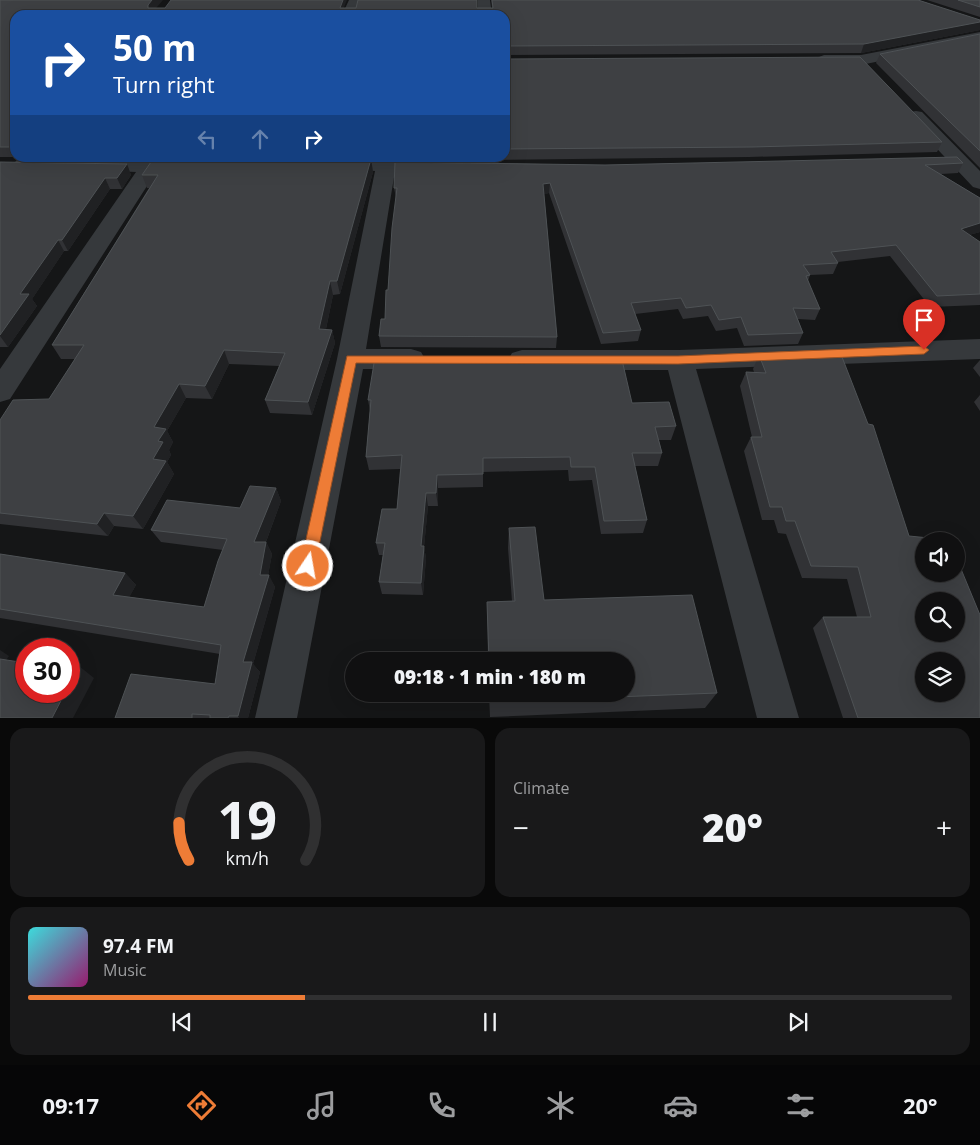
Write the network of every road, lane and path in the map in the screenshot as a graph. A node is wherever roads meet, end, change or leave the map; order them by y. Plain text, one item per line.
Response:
1 (980, 36) edge
2 (814, 60) edge
3 (861, 60) junction
4 (875, 74) edge
5 (902, 102) edge
6 (957, 159) junction
7 (928, 160) edge
8 (311, 164) edge
9 (386, 164) junction
10 (469, 165) edge
11 (72, 166) edge
12 (197, 166) edge
13 (149, 167) junction
14 (501, 168) edge
15 (980, 183) edge
16 (980, 349) edge
17 (351, 359) junction
18 (440, 359) edge
19 (500, 360) edge
20 (678, 360) junction
21 (8, 367) edge
22 (0, 391) edge
23 (276, 718) edge
24 (778, 718) edge

1 - 3 street
2 - 3 street
3 - 4 street
5 - 6 street
6 - 7 street
6 - 15 street
8 - 9 street
9 - 10 street
9 - 17 street
10 - 14 street
11 - 13 street
12 - 13 street
13 - 21 street
16 - 20 street
17 - 18 street
17 - 23 street
19 - 20 street
20 - 24 street
21 - 22 street

